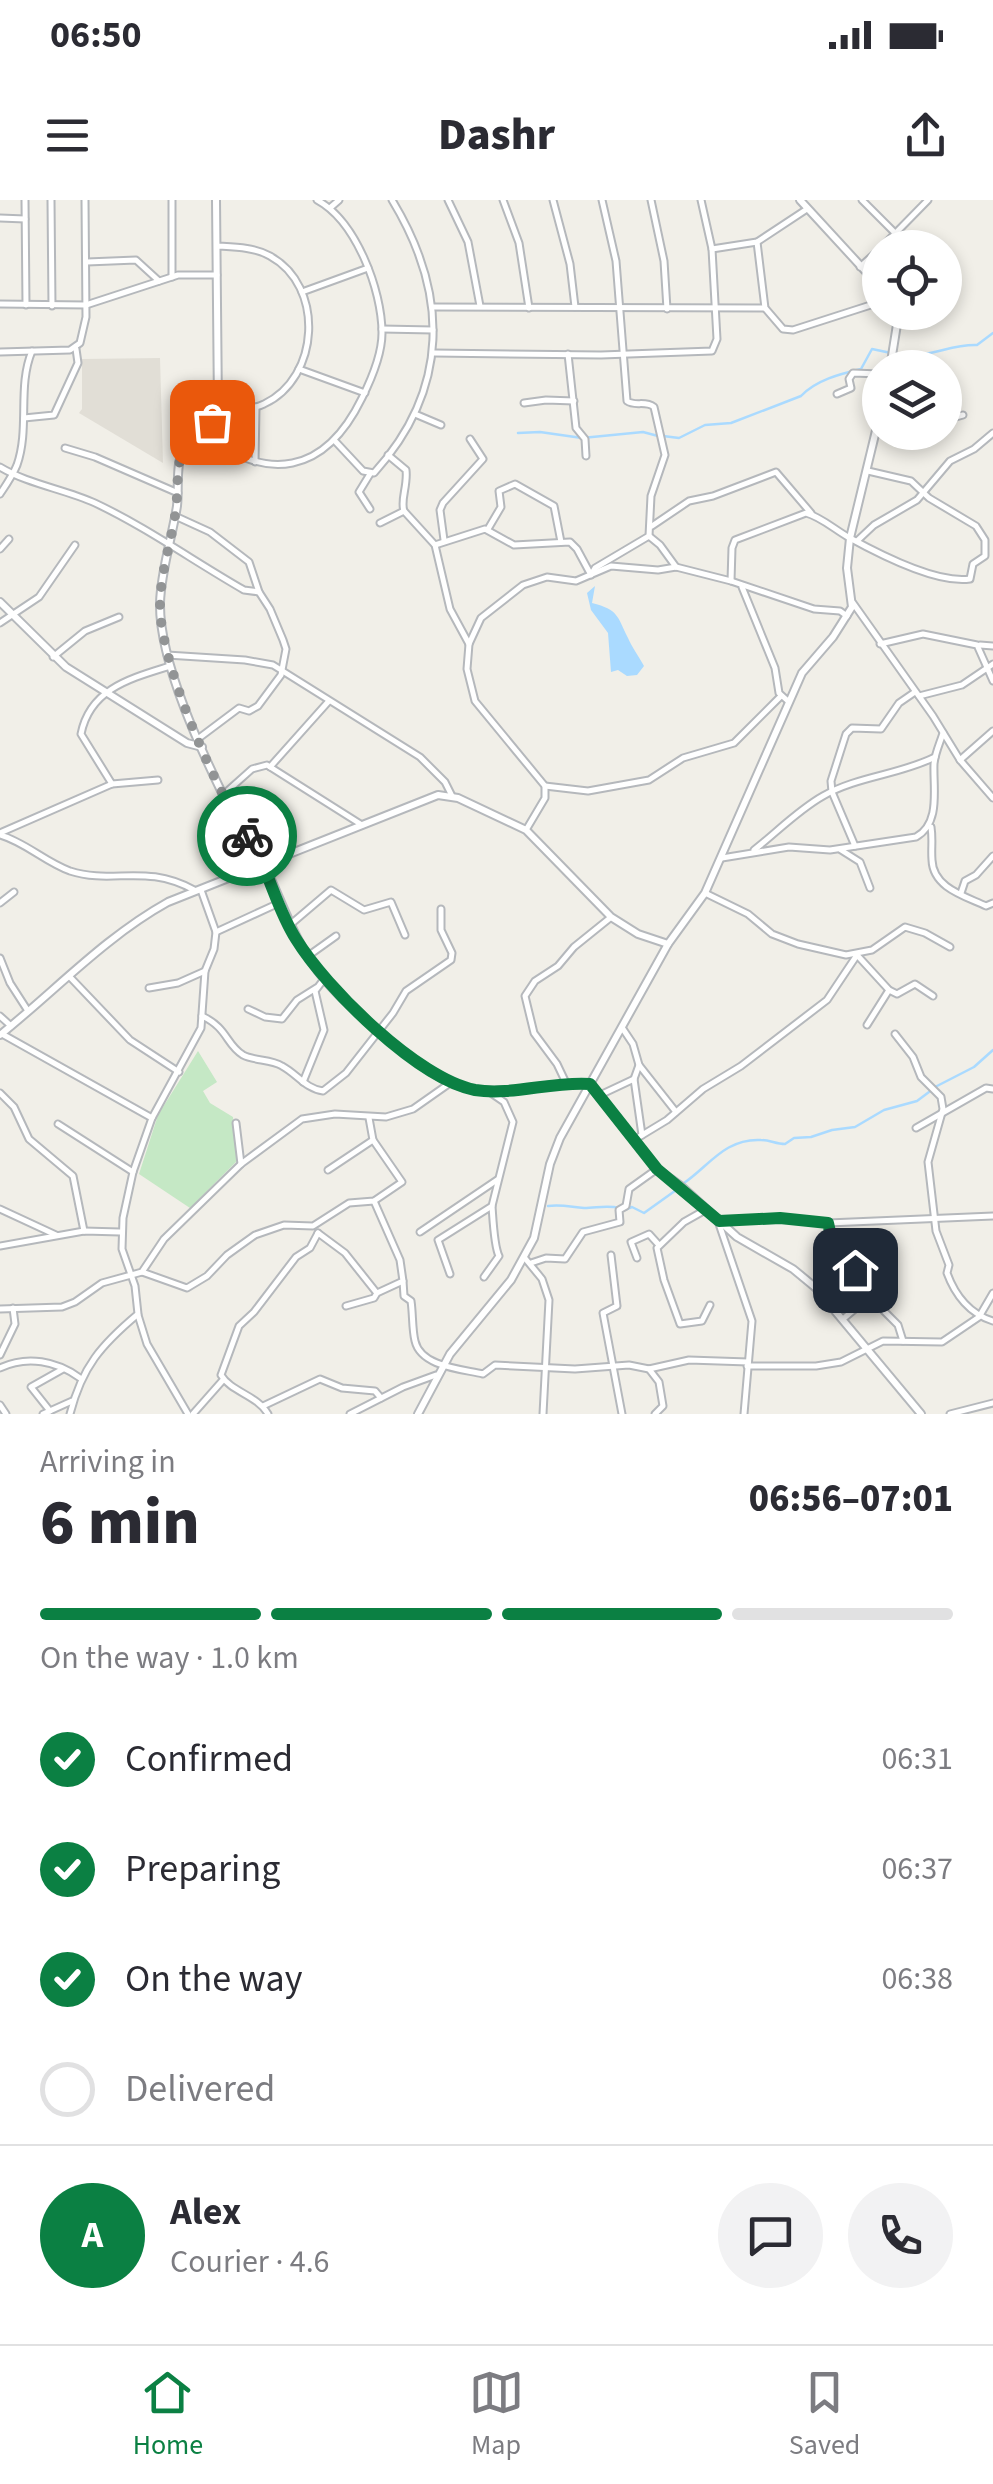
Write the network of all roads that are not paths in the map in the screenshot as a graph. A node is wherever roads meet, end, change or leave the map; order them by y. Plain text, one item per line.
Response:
1 (25, 200) edge
2 (52, 200) edge
3 (85, 200) edge
4 (172, 200) edge
5 (216, 200) edge
6 (317, 200) edge
7 (339, 200) edge
8 (392, 200) edge
9 (448, 200) edge
10 (502, 200) edge
11 (554, 200) edge
12 (602, 200) edge
13 (652, 200) edge
14 (701, 200) edge
15 (800, 200) edge
16 (862, 200) edge
17 (928, 200) edge
18 (331, 207) junction
19 (807, 209) junction
20 (0, 218) edge
21 (25, 219) junction
22 (892, 230) edge
23 (900, 230) edge
24 (757, 242) junction
25 (217, 246) junction
26 (712, 249) junction
27 (87, 262) junction
28 (860, 267) edge
29 (368, 268) junction
30 (218, 276) junction
31 (172, 277) junction
32 (159, 281) junction
33 (302, 292) junction
34 (0, 304) edge
35 (26, 305) junction
36 (86, 305) junction
37 (52, 306) junction
38 (480, 306) junction
39 (433, 307) junction
40 (575, 307) junction
41 (622, 307) junction
42 (862, 307) edge
43 (529, 308) junction
44 (765, 308) junction
45 (668, 309) junction
46 (716, 310) junction
47 (382, 329) junction
48 (433, 330) junction
49 (76, 348) junction
50 (32, 351) junction
51 (0, 352) edge
52 (434, 353) junction
53 (568, 354) junction
54 (623, 354) junction
55 (299, 369) junction
56 (862, 373) edge
57 (365, 393) junction
58 (837, 394) dead end
59 (574, 402) junction
60 (524, 403) dead end
61 (218, 408) junction
62 (256, 408) junction
63 (415, 414) junction
64 (24, 418) junction
65 (442, 425) dead end
66 (202, 432) junction
67 (993, 433) edge
68 (470, 439) dead end
69 (335, 440) junction
70 (65, 448) dead end
71 (873, 450) edge
72 (388, 456) junction
73 (586, 456) dead end
74 (255, 462) junction
75 (0, 466) edge
76 (868, 472) junction
77 (12, 474) junction
78 (370, 474) junction
79 (924, 492) junction
80 (0, 494) edge
81 (178, 494) junction
82 (370, 509) dead end
83 (404, 511) junction
84 (811, 513) junction
85 (175, 516) junction
86 (380, 523) dead end
87 (651, 527) junction
88 (488, 529) junction
89 (649, 536) junction
90 (9, 540) dead end
91 (444, 540) junction
92 (854, 540) junction
93 (989, 540) edge
94 (561, 542) junction
95 (74, 545) dead end
96 (436, 545) junction
97 (168, 546) junction
98 (0, 549) edge
99 (676, 567) junction
100 (591, 575) junction
101 (731, 581) junction
102 (742, 587) junction
103 (259, 592) junction
104 (0, 602) edge
105 (853, 603) junction
106 (11, 615) junction
107 (847, 616) junction
108 (119, 617) dead end
109 (0, 623) edge
110 (468, 644) junction
111 (880, 644) junction
112 (977, 644) junction
113 (993, 646) edge
114 (167, 655) junction
115 (53, 657) junction
116 (991, 665) edge
117 (170, 666) junction
118 (282, 671) junction
119 (993, 681) edge
120 (108, 694) junction
121 (917, 694) junction
122 (780, 697) junction
123 (329, 701) junction
124 (789, 702) junction
125 (993, 732) edge
126 (944, 733) junction
127 (199, 738) junction
128 (204, 748) junction
129 (935, 757) junction
130 (960, 760) junction
131 (270, 767) junction
132 (158, 780) dead end
133 (112, 784) junction
134 (545, 786) junction
135 (832, 792) junction
136 (224, 794) junction
137 (452, 796) junction
138 (993, 798) edge
139 (930, 823) junction
140 (362, 825) junction
141 (526, 830) junction
142 (0, 834) edge
143 (856, 846) junction
144 (838, 849) junction
145 (751, 852) junction
146 (993, 856) edge
147 (722, 858) junction
148 (264, 864) junction
149 (870, 888) dead end
150 (199, 891) junction
151 (14, 892) dead end
152 (705, 893) junction
153 (961, 894) junction
154 (0, 903) edge
155 (279, 903) junction
156 (993, 903) edge
157 (441, 909) dead end
158 (612, 917) junction
159 (289, 926) junction
160 (216, 932) junction
161 (404, 934) dead end
162 (336, 936) dead end
163 (668, 944) junction
164 (950, 948) dead end
165 (857, 955) junction
166 (308, 956) junction
167 (0, 958) edge
168 (205, 971) junction
169 (69, 975) junction
170 (321, 982) junction
171 (149, 988) dead end
172 (889, 990) junction
173 (933, 996) dead end
174 (248, 1009) dead end
175 (28, 1011) junction
176 (0, 1016) edge
177 (202, 1016) junction
178 (866, 1025) dead end
179 (12, 1026) junction
180 (623, 1029) junction
181 (378, 1030) junction
182 (1, 1034) edge
183 (895, 1034) dead end
184 (639, 1065) junction
185 (179, 1072) junction
186 (634, 1079) junction
187 (304, 1082) junction
188 (450, 1082) junction
189 (590, 1084) junction
190 (566, 1085) junction
191 (993, 1090) edge
192 (488, 1091) junction
193 (0, 1093) edge
194 (600, 1095) junction
195 (676, 1112) junction
196 (941, 1114) junction
197 (152, 1118) junction
198 (369, 1118) junction
199 (236, 1123) dead end
200 (58, 1124) dead end
201 (916, 1128) dead end
202 (642, 1135) junction
203 (373, 1140) junction
204 (634, 1140) junction
205 (241, 1164) junction
206 (657, 1169) junction
207 (328, 1170) dead end
208 (133, 1172) junction
209 (497, 1180) junction
210 (374, 1201) junction
211 (492, 1206) junction
212 (0, 1209) edge
213 (707, 1209) junction
214 (993, 1216) edge
215 (934, 1218) junction
216 (718, 1220) junction
217 (828, 1223) junction
218 (306, 1227) junction
219 (84, 1231) junction
220 (122, 1232) junction
221 (420, 1232) dead end
222 (318, 1233) junction
223 (58, 1236) junction
224 (658, 1244) junction
225 (0, 1246) edge
226 (611, 1255) dead end
227 (637, 1258) dead end
228 (527, 1260) junction
229 (142, 1272) junction
230 (450, 1274) dead end
231 (131, 1275) junction
232 (484, 1277) dead end
233 (402, 1280) junction
234 (377, 1293) junction
235 (993, 1293) edge
236 (710, 1304) dead end
237 (346, 1306) dead end
238 (14, 1308) junction
239 (833, 1308) junction
240 (0, 1309) edge
241 (138, 1314) junction
242 (979, 1317) junction
243 (843, 1319) junction
244 (993, 1321) edge
245 (903, 1341) junction
246 (869, 1349) junction
247 (0, 1355) edge
248 (443, 1364) junction
249 (747, 1364) junction
250 (615, 1366) junction
251 (546, 1367) junction
252 (0, 1368) edge
253 (66, 1368) junction
254 (649, 1369) junction
255 (436, 1375) junction
256 (80, 1378) junction
257 (222, 1380) junction
258 (381, 1398) junction
259 (73, 1399) junction
260 (993, 1403) edge
261 (0, 1404) edge
262 (264, 1406) junction
263 (46, 1413) edge
264 (6, 1414) edge
265 (70, 1414) edge
266 (191, 1414) edge
267 (268, 1414) edge
268 (350, 1414) edge
269 (418, 1414) edge
270 (543, 1414) edge
271 (622, 1414) edge
272 (655, 1414) edge
273 (744, 1414) edge
274 (921, 1414) edge
275 (950, 1414) edge

1 - 21 street
2 - 37 street
3 - 27 street
4 - 31 street
5 - 25 street
6 - 18 street
7 - 18 street
8 - 39 street
9 - 38 street
10 - 43 street
11 - 40 street
12 - 41 street
13 - 45 street
14 - 26 street
15 - 19 street
16 - 22 street
17 - 23 street
18 - 29 street
19 - 24 street
19 - 28 street
20 - 21 street
21 - 35 street
24 - 26 street
24 - 44 street
25 - 30 street
25 - 33 street
26 - 46 street
27 - 32 street
27 - 36 street
29 - 33 street
29 - 47 street
30 - 31 street
30 - 61 street
31 - 32 street
32 - 36 street
33 - 55 street
34 - 35 street
35 - 37 street
36 - 37 street
36 - 49 street
38 - 39 street
38 - 43 street
39 - 48 street
40 - 41 street
40 - 43 street
41 - 45 street
41 - 54 street
42 - 44 street
44 - 46 street
45 - 46 street
46 - 54 street
47 - 48 street
47 - 57 street
48 - 52 street
49 - 50 street
49 - 64 street
50 - 51 street
50 - 64 street
52 - 53 street
52 - 63 street
53 - 54 street
53 - 59 street
54 - 87 street
55 - 57 street
55 - 62 street
56 - 58 street
57 - 69 street
59 - 60 street
59 - 73 street
61 - 62 street
61 - 66 street
62 - 74 street
63 - 65 street
63 - 72 street
64 - 77 street
66 - 74 street
66 - 81 street
67 - 79 street
68 - 91 street
69 - 74 street
69 - 78 street
70 - 81 street
71 - 76 street
72 - 78 street
72 - 83 street
75 - 77 street
76 - 79 street
76 - 92 street
77 - 80 street
77 - 97 street
78 - 82 street
79 - 92 street
79 - 93 street
81 - 85 street
83 - 86 street
83 - 96 street
84 - 87 street
84 - 92 street
84 - 101 street
85 - 97 street
85 - 103 street
87 - 89 street
88 - 91 street
88 - 94 street
88 - 94 street
89 - 99 street
89 - 100 street
90 - 98 street
91 - 96 street
92 - 93 street
92 - 105 street
94 - 100 street
95 - 106 street
96 - 110 street
97 - 103 street
97 - 114 street
99 - 100 street
99 - 101 street
100 - 110 street
101 - 102 street
102 - 107 street
102 - 122 street
103 - 118 street
104 - 106 street
105 - 107 street
105 - 111 street
106 - 109 street
106 - 115 street
107 - 124 street
108 - 115 street
110 - 134 street
111 - 112 street
111 - 121 street
112 - 113 street
112 - 116 street
114 - 117 street
114 - 118 street
115 - 120 street
116 - 119 street
116 - 121 street
117 - 120 street
117 - 127 street
118 - 123 street
118 - 127 street
120 - 128 street
120 - 133 street
121 - 126 street
121 - 135 street
122 - 124 street
122 - 134 street
123 - 131 street
123 - 137 street
124 - 147 street
125 - 130 street
126 - 129 street
126 - 130 street
127 - 128 street
128 - 136 street
129 - 135 street
129 - 139 street
130 - 138 street
131 - 136 street
131 - 140 street
132 - 133 street
133 - 142 street
134 - 141 street
135 - 143 street
135 - 145 street
136 - 148 street
137 - 140 street
137 - 141 street
139 - 143 street
139 - 153 street
140 - 148 street
141 - 158 street
142 - 150 street
143 - 144 street
144 - 145 street
144 - 149 street
145 - 147 street
146 - 153 street
147 - 152 street
148 - 150 street
148 - 155 street
150 - 160 street
150 - 169 street
151 - 154 street
152 - 163 street
152 - 165 street
153 - 156 street
155 - 159 street
155 - 160 street
157 - 181 street
158 - 163 street
158 - 190 street
159 - 161 street
159 - 166 street
160 - 168 street
162 - 166 street
163 - 180 street
164 - 165 street
165 - 172 street
165 - 195 street
166 - 170 street
167 - 175 street
168 - 171 street
168 - 177 street
169 - 175 street
169 - 185 street
170 - 174 street
170 - 181 street
170 - 187 street
172 - 173 street
172 - 178 street
175 - 179 street
176 - 179 street
177 - 185 street
177 - 187 street
179 - 182 street
180 - 184 street
180 - 189 street
181 - 187 street
181 - 188 street
182 - 197 street
183 - 196 street
184 - 186 street
184 - 195 street
185 - 197 street
186 - 194 street
186 - 202 street
188 - 192 street
188 - 198 street
189 - 190 street
189 - 194 street
189 - 228 street
190 - 192 street
191 - 196 street
192 - 209 street
193 - 219 street
194 - 204 street
195 - 202 street
196 - 201 street
196 - 215 street
197 - 208 street
198 - 203 street
198 - 205 street
199 - 205 street
200 - 208 street
202 - 204 street
203 - 207 street
203 - 210 street
204 - 206 street
205 - 229 street
206 - 213 street
206 - 228 street
208 - 220 street
209 - 211 street
209 - 221 street
210 - 218 street
210 - 233 street
211 - 230 street
211 - 232 street
212 - 223 street
213 - 216 street
213 - 224 street
214 - 215 street
215 - 217 street
215 - 242 street
216 - 217 street
216 - 239 street
216 - 249 street
217 - 239 street
218 - 222 street
218 - 229 street
219 - 220 street
219 - 223 street
220 - 231 street
222 - 234 street
222 - 257 street
223 - 225 street
224 - 227 street
224 - 236 street
226 - 250 street
228 - 248 street
228 - 251 street
229 - 231 street
231 - 238 street
231 - 241 street
233 - 234 street
233 - 248 street
234 - 237 street
235 - 242 street
238 - 240 street
238 - 247 street
239 - 243 street
241 - 256 street
241 - 266 street
242 - 244 street
242 - 245 street
243 - 245 street
243 - 246 street
245 - 246 street
246 - 249 street
246 - 274 street
248 - 251 street
248 - 255 street
249 - 254 street
249 - 273 street
250 - 251 street
250 - 254 street
250 - 271 street
251 - 270 street
252 - 253 street
253 - 256 street
253 - 263 street
254 - 272 street
255 - 258 street
255 - 269 street
256 - 259 street
257 - 262 street
257 - 266 street
258 - 262 street
258 - 268 street
259 - 263 street
259 - 265 street
260 - 275 street
261 - 264 street
262 - 267 street

